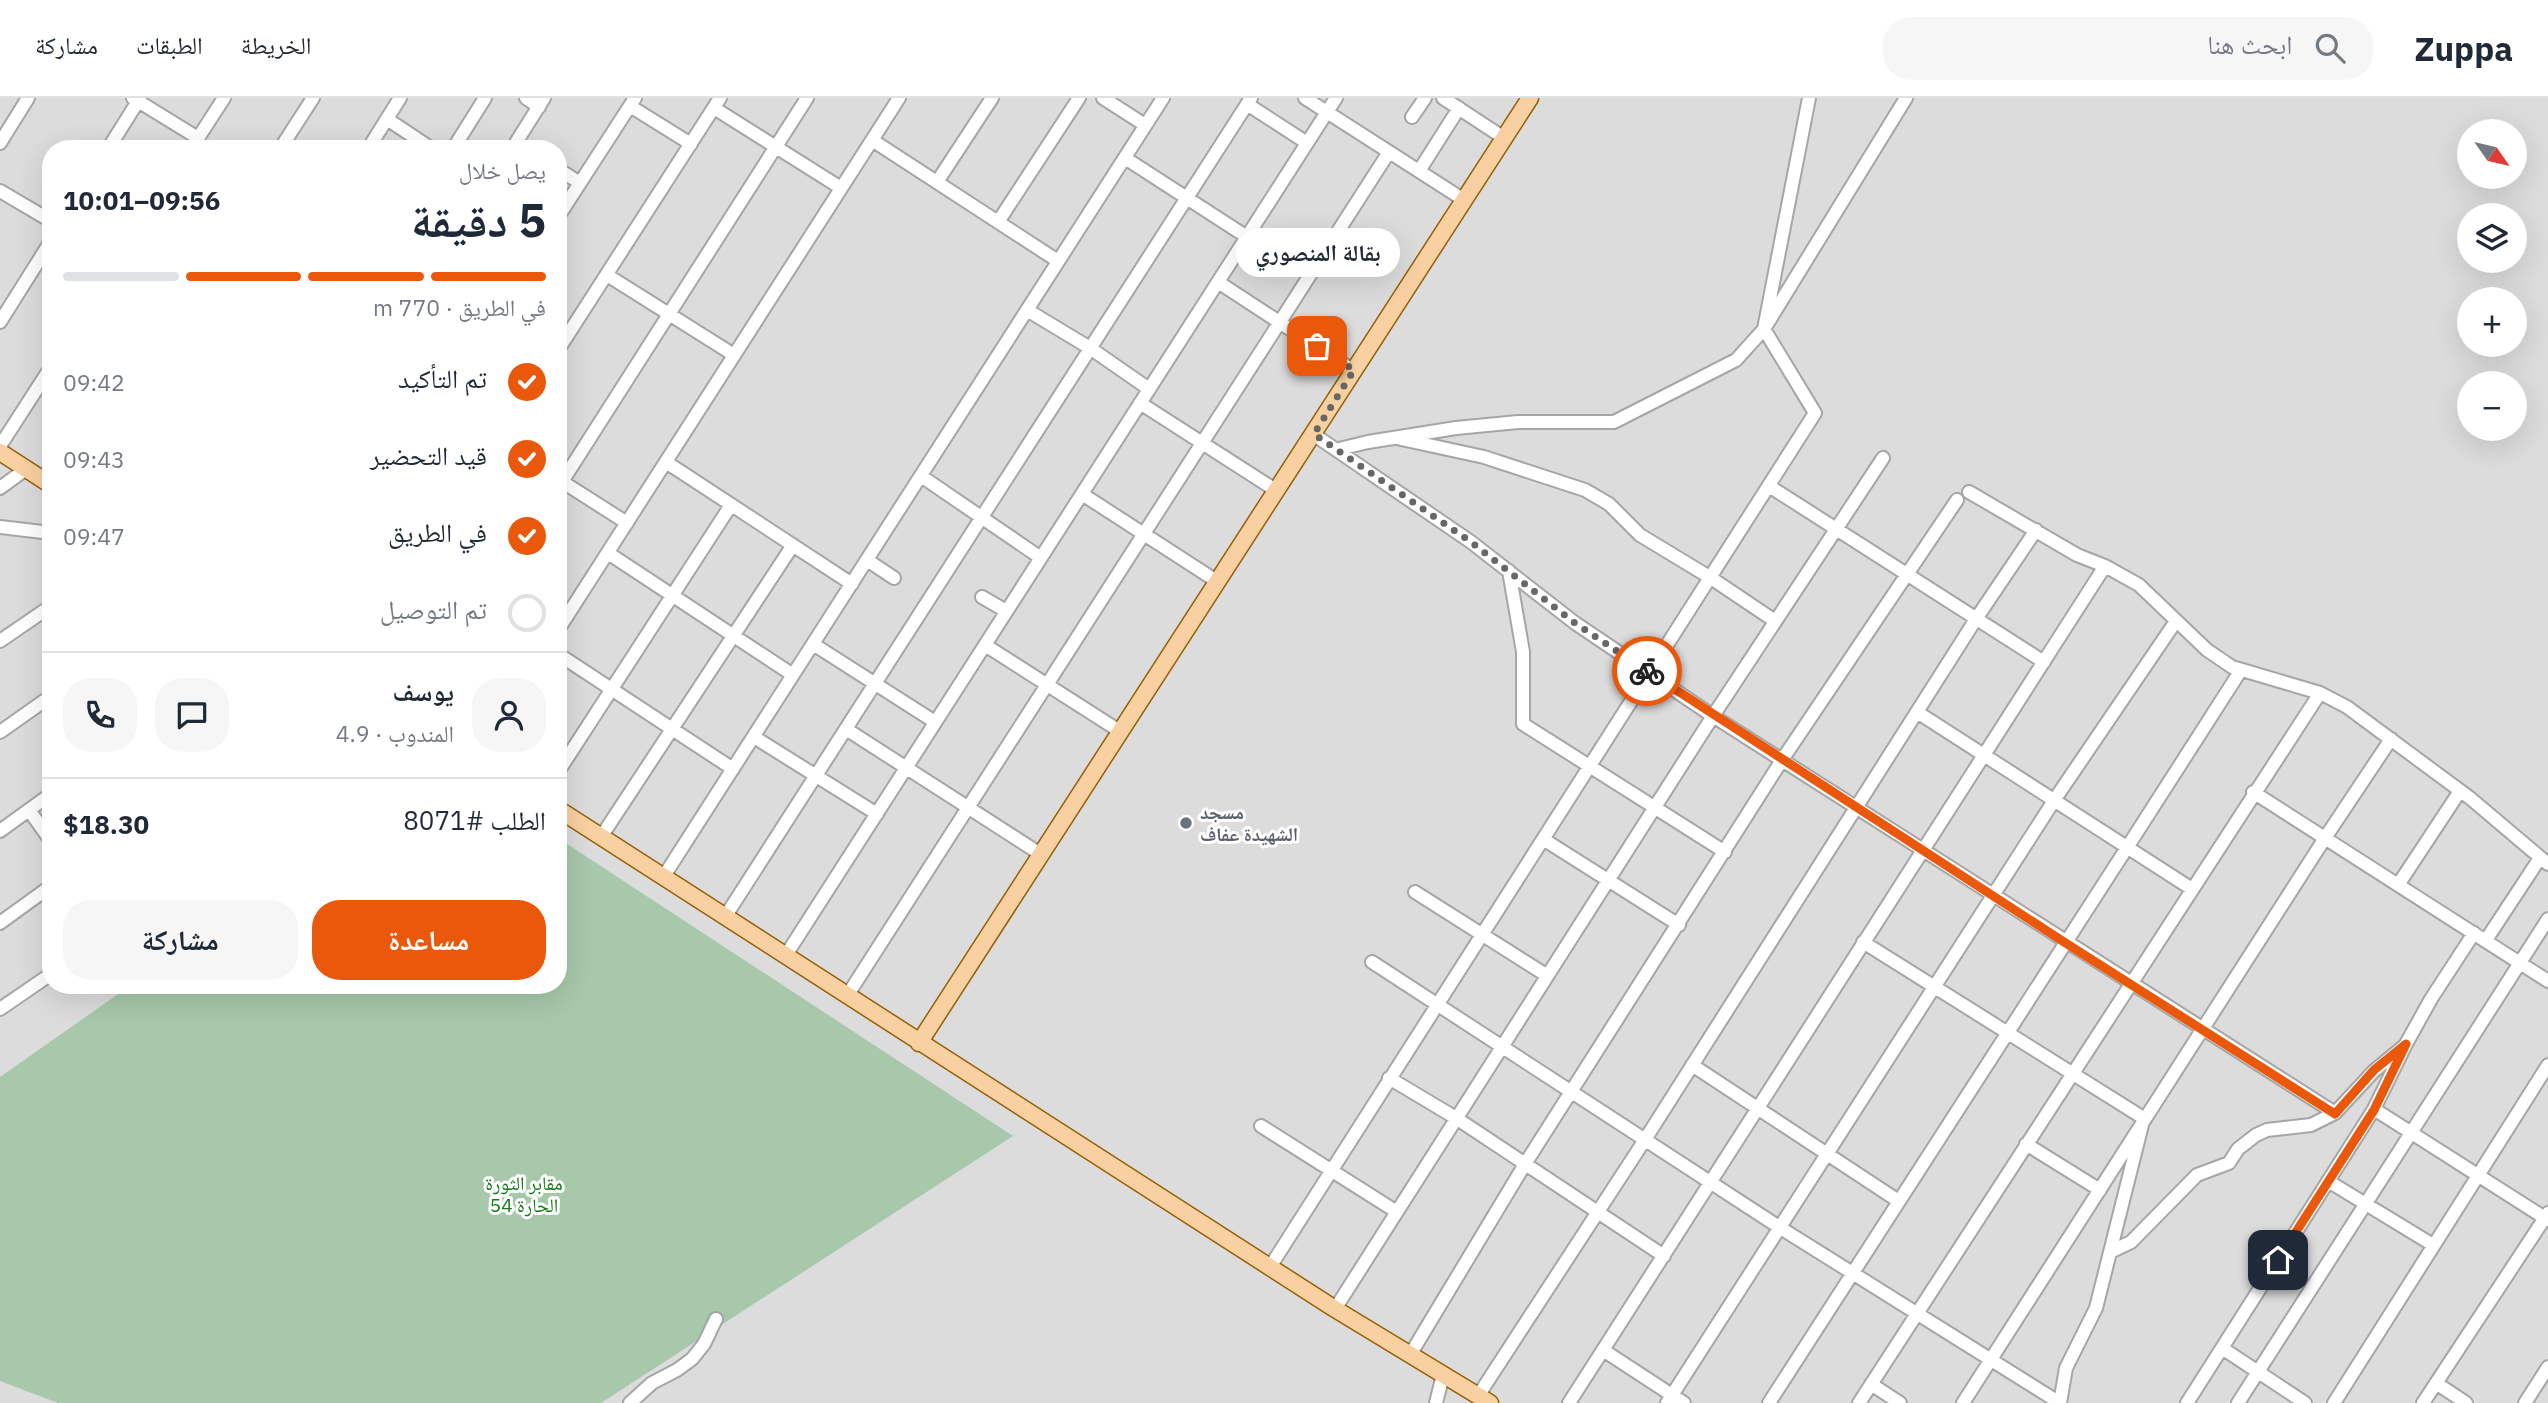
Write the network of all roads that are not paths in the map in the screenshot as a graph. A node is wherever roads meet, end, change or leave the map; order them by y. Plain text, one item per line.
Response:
1 (28, 98) edge
2 (224, 98) edge
3 (313, 98) edge
4 (400, 98) edge
5 (485, 98) edge
6 (526, 98) edge
7 (807, 98) edge
8 (899, 98) edge
9 (992, 98) edge
10 (1079, 98) edge
11 (1103, 98) edge
12 (1163, 98) edge
13 (1305, 98) edge
14 (1336, 98) edge
15 (1424, 98) edge
16 (1443, 98) edge
17 (1530, 98) edge
18 (1808, 98) edge
19 (1906, 98) edge
20 (137, 99) edge
21 (1249, 101) edge
22 (541, 102) edge
23 (632, 102) edge
24 (717, 103) edge
25 (1459, 108) junction
26 (1327, 112) junction
27 (1412, 117) dead end
28 (387, 119) junction
29 (1145, 125) junction
30 (1504, 138) junction
31 (113, 140) edge
32 (190, 140) edge
33 (198, 140) edge
34 (286, 140) edge
35 (374, 140) edge
36 (418, 140) edge
37 (459, 140) edge
38 (522, 140) edge
39 (872, 140) junction
40 (0, 143) edge
41 (1307, 143) junction
42 (691, 144) junction
43 (775, 148) junction
44 (1389, 152) junction
45 (1125, 158) junction
46 (1419, 171) junction
47 (567, 175) edge
48 (580, 183) junction
49 (937, 183) junction
50 (841, 188) junction
51 (0, 191) edge
52 (1188, 197) junction
53 (1464, 201) junction
54 (567, 203) edge
55 (42, 216) edge
56 (998, 222) junction
57 (1247, 237) junction
58 (42, 255) edge
59 (1059, 261) junction
60 (607, 275) junction
61 (1218, 282) junction
62 (1027, 310) junction
63 (669, 315) junction
64 (0, 322) edge
65 (1280, 322) junction
66 (1764, 330) junction
67 (567, 336) edge
68 (1090, 348) junction
69 (734, 355) junction
70 (1354, 370) junction
71 (42, 381) edge
72 (1149, 389) junction
73 (1140, 403) junction
74 (1314, 434) junction
75 (1394, 438) junction
76 (1202, 443) junction
77 (0, 446) edge
78 (1339, 449) junction
79 (0, 452) edge
80 (1883, 458) dead end
81 (666, 462) junction
82 (26, 469) junction
83 (567, 471) edge
84 (921, 476) junction
85 (42, 479) edge
86 (1769, 486) junction
87 (0, 488) edge
88 (567, 488) edge
89 (1277, 491) junction
90 (1969, 492) dead end
91 (1082, 494) junction
92 (1957, 500) dead end
93 (731, 505) junction
94 (982, 517) junction
95 (627, 523) junction
96 (0, 527) edge
97 (1838, 529) junction
98 (2036, 530) junction
99 (42, 532) edge
100 (1144, 534) junction
101 (793, 545) junction
102 (608, 553) junction
103 (1041, 558) junction
104 (867, 560) junction
105 (2105, 566) junction
106 (1509, 571) junction
107 (1906, 573) junction
108 (894, 578) dead end
109 (1711, 578) junction
110 (1219, 582) junction
111 (852, 584) junction
112 (671, 596) junction
113 (982, 597) dead end
114 (567, 608) edge
115 (1006, 611) junction
116 (42, 612) edge
117 (1976, 619) junction
118 (1775, 621) junction
119 (2176, 621) junction
120 (733, 635) junction
121 (0, 640) edge
122 (813, 644) junction
123 (985, 645) junction
124 (567, 660) edge
125 (2044, 662) junction
126 (2241, 670) junction
127 (1648, 672) junction
128 (793, 676) junction
129 (874, 684) junction
130 (1047, 684) junction
131 (612, 688) junction
132 (2320, 693) junction
133 (42, 702) edge
134 (1916, 712) junction
135 (1713, 716) junction
136 (935, 722) junction
137 (672, 728) junction
138 (846, 729) junction
139 (0, 732) edge
140 (1121, 732) junction
141 (754, 737) junction
142 (2391, 739) junction
143 (1984, 755) junction
144 (567, 758) edge
145 (1782, 760) junction
146 (1589, 765) junction
147 (906, 768) junction
148 (733, 769) junction
149 (816, 775) junction
150 (2460, 791) junction
151 (2253, 793) junction
152 (2055, 799) junction
153 (42, 801) edge
154 (1855, 806) junction
155 (968, 807) junction
156 (1655, 808) junction
157 (29, 810) junction
158 (877, 814) junction
159 (567, 816) edge
160 (42, 828) edge
161 (0, 831) edge
162 (601, 837) junction
163 (2325, 838) junction
164 (1544, 839) junction
165 (2128, 847) junction
166 (1923, 850) junction
167 (1725, 852) junction
168 (1042, 855) junction
169 (2544, 861) edge
170 (664, 876) junction
171 (1608, 880) junction
172 (2398, 885) junction
173 (2192, 889) junction
174 (1415, 892) dead end
175 (42, 893) edge
176 (1993, 895) junction
177 (725, 917) junction
178 (2548, 919) edge
179 (0, 923) edge
180 (1679, 925) junction
181 (1482, 936) junction
182 (2480, 937) junction
183 (1864, 942) junction
184 (2064, 942) junction
185 (786, 955) junction
186 (1372, 962) dead end
187 (2519, 962) junction
188 (1546, 975) junction
189 (42, 980) edge
190 (2548, 981) edge
191 (2131, 984) junction
192 (1935, 986) junction
193 (847, 996) junction
194 (1436, 1004) junction
195 (0, 1009) edge
196 (2202, 1029) junction
197 (2006, 1031) junction
198 (919, 1043) junction
199 (2406, 1044) junction
200 (1503, 1046) junction
201 (1692, 1065) junction
202 (2548, 1065) edge
203 (2073, 1073) junction
204 (1389, 1078) junction
205 (1571, 1091) junction
206 (1757, 1109) junction
207 (2374, 1110) junction
208 (2335, 1114) junction
209 (1456, 1118) junction
210 (2143, 1122) junction
211 (1262, 1126) dead end
212 (2410, 1133) junction
213 (1646, 1138) junction
214 (2026, 1144) junction
215 (1826, 1154) junction
216 (1525, 1164) junction
217 (1332, 1172) junction
218 (2477, 1174) junction
219 (1711, 1181) junction
220 (2328, 1181) junction
221 (2100, 1191) junction
222 (1897, 1200) junction
223 (2366, 1204) junction
224 (1598, 1211) junction
225 (1397, 1212) junction
226 (2547, 1217) edge
227 (1779, 1227) junction
228 (2433, 1245) junction
229 (2110, 1252) junction
230 (1664, 1256) junction
231 (1270, 1267) junction
232 (1852, 1273) junction
233 (1335, 1309) junction
234 (1917, 1314) junction
235 (716, 1318) dead end
236 (2222, 1348) junction
237 (1603, 1350) junction
238 (1410, 1355) junction
239 (1990, 1360) junction
240 (2548, 1367) edge
241 (2258, 1371) junction
242 (1443, 1375) junction
243 (2436, 1383) junction
244 (1871, 1384) junction
245 (1484, 1399) edge
246 (1669, 1399) edge
247 (630, 1403) edge
248 (1436, 1403) edge
249 (1569, 1403) edge
250 (1685, 1403) edge
251 (1769, 1403) edge
252 (1859, 1403) edge
253 (1900, 1403) edge
254 (1963, 1403) edge
255 (2187, 1403) edge
256 (2238, 1403) edge
257 (2305, 1403) edge
258 (2334, 1403) edge
259 (2423, 1403) edge
260 (2466, 1403) edge
261 (2525, 1403) edge

1 - 40 street
2 - 33 street
3 - 34 street
4 - 28 street
5 - 37 street
6 - 22 street
7 - 43 street
8 - 39 street
9 - 49 street
10 - 56 street
11 - 29 street
12 - 29 street
13 - 26 street
14 - 26 street
15 - 27 street
16 - 25 street
17 - 30 main road
18 - 66 street
19 - 66 street
20 - 31 street
20 - 32 street
21 - 41 street
21 - 52 street
22 - 38 street
23 - 42 street
23 - 48 street
24 - 42 street
24 - 43 street
25 - 30 street
25 - 46 street
26 - 41 street
26 - 44 street
28 - 35 street
28 - 36 street
29 - 45 street
30 - 53 main road
39 - 49 street
39 - 50 street
41 - 57 street
42 - 60 street
43 - 50 street
43 - 63 street
44 - 46 street
44 - 65 street
45 - 52 street
45 - 59 street
46 - 53 street
47 - 48 street
48 - 54 street
49 - 56 street
50 - 69 street
51 - 55 street
52 - 57 street
52 - 68 street
53 - 70 main road
56 - 59 street
57 - 61 street
58 - 64 street
59 - 62 street
60 - 63 street
60 - 67 street
61 - 65 street
61 - 72 street
62 - 68 street
62 - 84 street
63 - 69 street
63 - 83 street
65 - 70 street
65 - 76 street
66 - 75 street
66 - 86 street
68 - 72 street
68 - 94 street
69 - 81 street
70 - 74 main road
71 - 77 street
72 - 73 street
73 - 76 street
73 - 91 street
74 - 78 street
74 - 89 main road
75 - 78 street
75 - 109 street
76 - 89 street
76 - 100 street
78 - 106 street
79 - 82 main road
80 - 97 street
81 - 93 street
81 - 95 street
82 - 85 main road
82 - 87 street
84 - 94 street
84 - 104 street
86 - 97 street
86 - 109 street
88 - 95 street
89 - 110 main road
90 - 98 street
91 - 100 street
91 - 103 street
92 - 107 street
93 - 101 street
93 - 112 street
94 - 103 street
94 - 129 street
95 - 102 street
96 - 99 street
97 - 107 street
97 - 118 street
98 - 105 street
98 - 117 street
100 - 110 street
100 - 130 street
101 - 111 street
101 - 120 street
102 - 112 street
102 - 114 street
103 - 115 street
104 - 108 street
104 - 111 street
105 - 119 street
105 - 125 street
106 - 127 street
106 - 146 street
107 - 117 street
107 - 145 street
109 - 118 street
109 - 127 street
110 - 140 main road
111 - 122 street
112 - 120 street
112 - 131 street
113 - 115 street
115 - 123 street
116 - 121 street
117 - 125 street
117 - 134 street
118 - 135 street
119 - 126 street
119 - 152 street
120 - 128 street
120 - 137 street
122 - 128 street
122 - 129 street
123 - 130 street
123 - 136 street
124 - 131 street
125 - 143 street
126 - 132 street
126 - 165 street
127 - 135 street
127 - 146 street
128 - 141 street
129 - 136 street
129 - 138 street
130 - 140 street
130 - 155 street
131 - 137 street
131 - 144 street
132 - 142 street
132 - 151 street
133 - 139 street
134 - 143 street
134 - 154 street
135 - 145 street
135 - 156 street
136 - 147 street
137 - 148 street
137 - 162 street
138 - 147 street
138 - 149 street
140 - 168 main road
141 - 148 street
141 - 149 street
142 - 150 street
142 - 163 street
143 - 152 street
143 - 166 street
145 - 154 street
145 - 167 street
146 - 156 street
146 - 164 street
147 - 155 street
147 - 158 street
148 - 170 street
149 - 158 street
149 - 177 street
150 - 169 street
150 - 172 street
151 - 163 street
151 - 173 street
152 - 165 street
152 - 176 street
153 - 157 street
154 - 166 street
154 - 201 street
155 - 168 street
155 - 193 street
156 - 167 street
156 - 171 street
157 - 160 street
157 - 161 street
158 - 185 street
159 - 162 main road
162 - 170 main road
163 - 172 street
163 - 196 street
164 - 171 street
164 - 181 street
165 - 173 street
165 - 184 street
166 - 176 street
166 - 183 street
167 - 180 street
168 - 198 main road
169 - 182 street
170 - 177 main road
171 - 180 street
171 - 188 street
172 - 182 street
173 - 191 street
174 - 181 street
175 - 179 street
176 - 184 street
176 - 192 street
177 - 185 main road
178 - 187 street
180 - 205 street
181 - 188 street
181 - 194 street
182 - 187 street
182 - 199 street
183 - 192 street
183 - 206 street
184 - 191 street
184 - 197 street
185 - 193 main road
186 - 194 street
187 - 190 street
187 - 212 street
188 - 200 street
189 - 195 street
191 - 196 street
191 - 203 street
192 - 197 street
192 - 215 street
193 - 198 main road
194 - 200 street
194 - 204 street
196 - 208 street
196 - 210 street
197 - 203 street
197 - 222 street
198 - 231 main road
199 - 207 street
199 - 208 street
200 - 205 street
200 - 209 street
201 - 206 street
201 - 213 street
202 - 218 street
203 - 210 street
203 - 214 street
204 - 209 street
204 - 217 street
205 - 213 street
205 - 216 street
206 - 215 street
206 - 219 street
207 - 212 street
207 - 220 street
208 - 229 street
209 - 216 street
209 - 225 street
210 - 221 street
210 - 229 street
211 - 217 street
212 - 218 street
212 - 223 street
213 - 219 street
213 - 224 street
214 - 221 street
214 - 234 street
215 - 222 street
215 - 227 street
216 - 224 street
216 - 238 street
217 - 225 street
217 - 231 street
218 - 226 street
218 - 228 street
219 - 227 street
219 - 230 street
220 - 223 street
220 - 236 street
221 - 239 street
222 - 232 street
223 - 228 street
223 - 241 street
224 - 230 street
224 - 245 street
225 - 233 street
226 - 243 street
227 - 232 street
227 - 246 street
228 - 258 street
229 - 239 street
230 - 237 street
231 - 233 main road
232 - 234 street
232 - 251 street
233 - 238 main road
234 - 239 street
234 - 244 street
235 - 247 street
236 - 241 street
236 - 255 street
237 - 246 street
237 - 249 street
238 - 242 main road
239 - 254 street
240 - 261 street
241 - 256 street
241 - 257 street
242 - 245 main road
242 - 248 street
243 - 259 street
243 - 260 street
244 - 252 street
244 - 253 street
246 - 250 street

